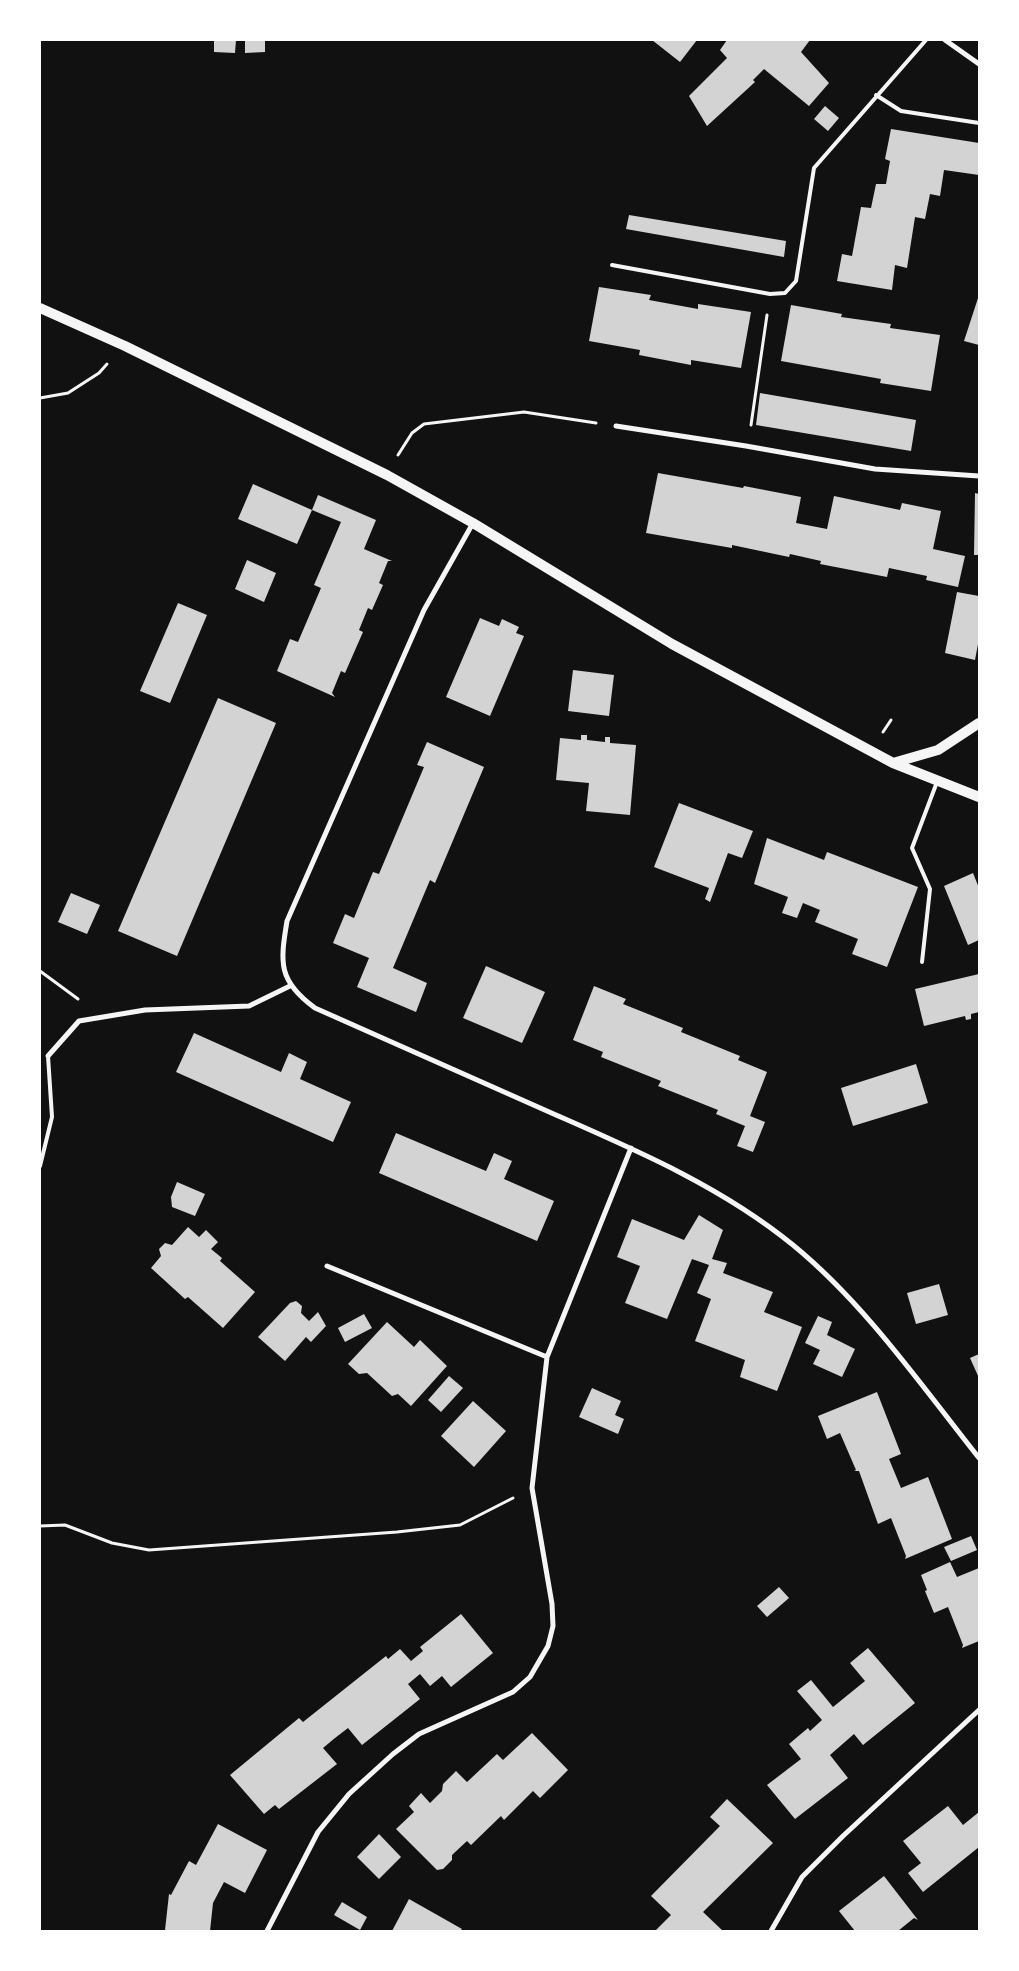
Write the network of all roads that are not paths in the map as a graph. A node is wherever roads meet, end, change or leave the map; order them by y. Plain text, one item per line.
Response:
1 (926, 40) edge
2 (945, 40) edge
3 (979, 64) edge
4 (876, 96) junction
5 (979, 123) edge
6 (612, 265) dead end
7 (40, 308) edge
8 (616, 426) road end
9 (979, 476) edge
10 (473, 523) junction
11 (979, 723) edge
12 (893, 763) junction
13 (937, 782) junction
14 (979, 797) edge
15 (922, 962) dead end
16 (290, 986) junction
17 (48, 1056) joint
18 (631, 1148) junction
19 (40, 1166) edge
20 (327, 1266) dead end
21 (548, 1358) junction
22 (979, 1458) edge
23 (979, 1710) edge
24 (267, 1931) edge
25 (771, 1931) edge

1 - 4 lane
2 - 3 street
4 - 5 lane
4 - 6 lane
7 - 10 main road
8 - 9 street
10 - 12 main road
10 - 16 street
11 - 12 main road
12 - 13 main road
13 - 14 main road
13 - 15 lane
16 - 17 street
16 - 18 street
17 - 19 lane
18 - 21 street
18 - 22 street
20 - 21 street
21 - 24 street
23 - 25 street

